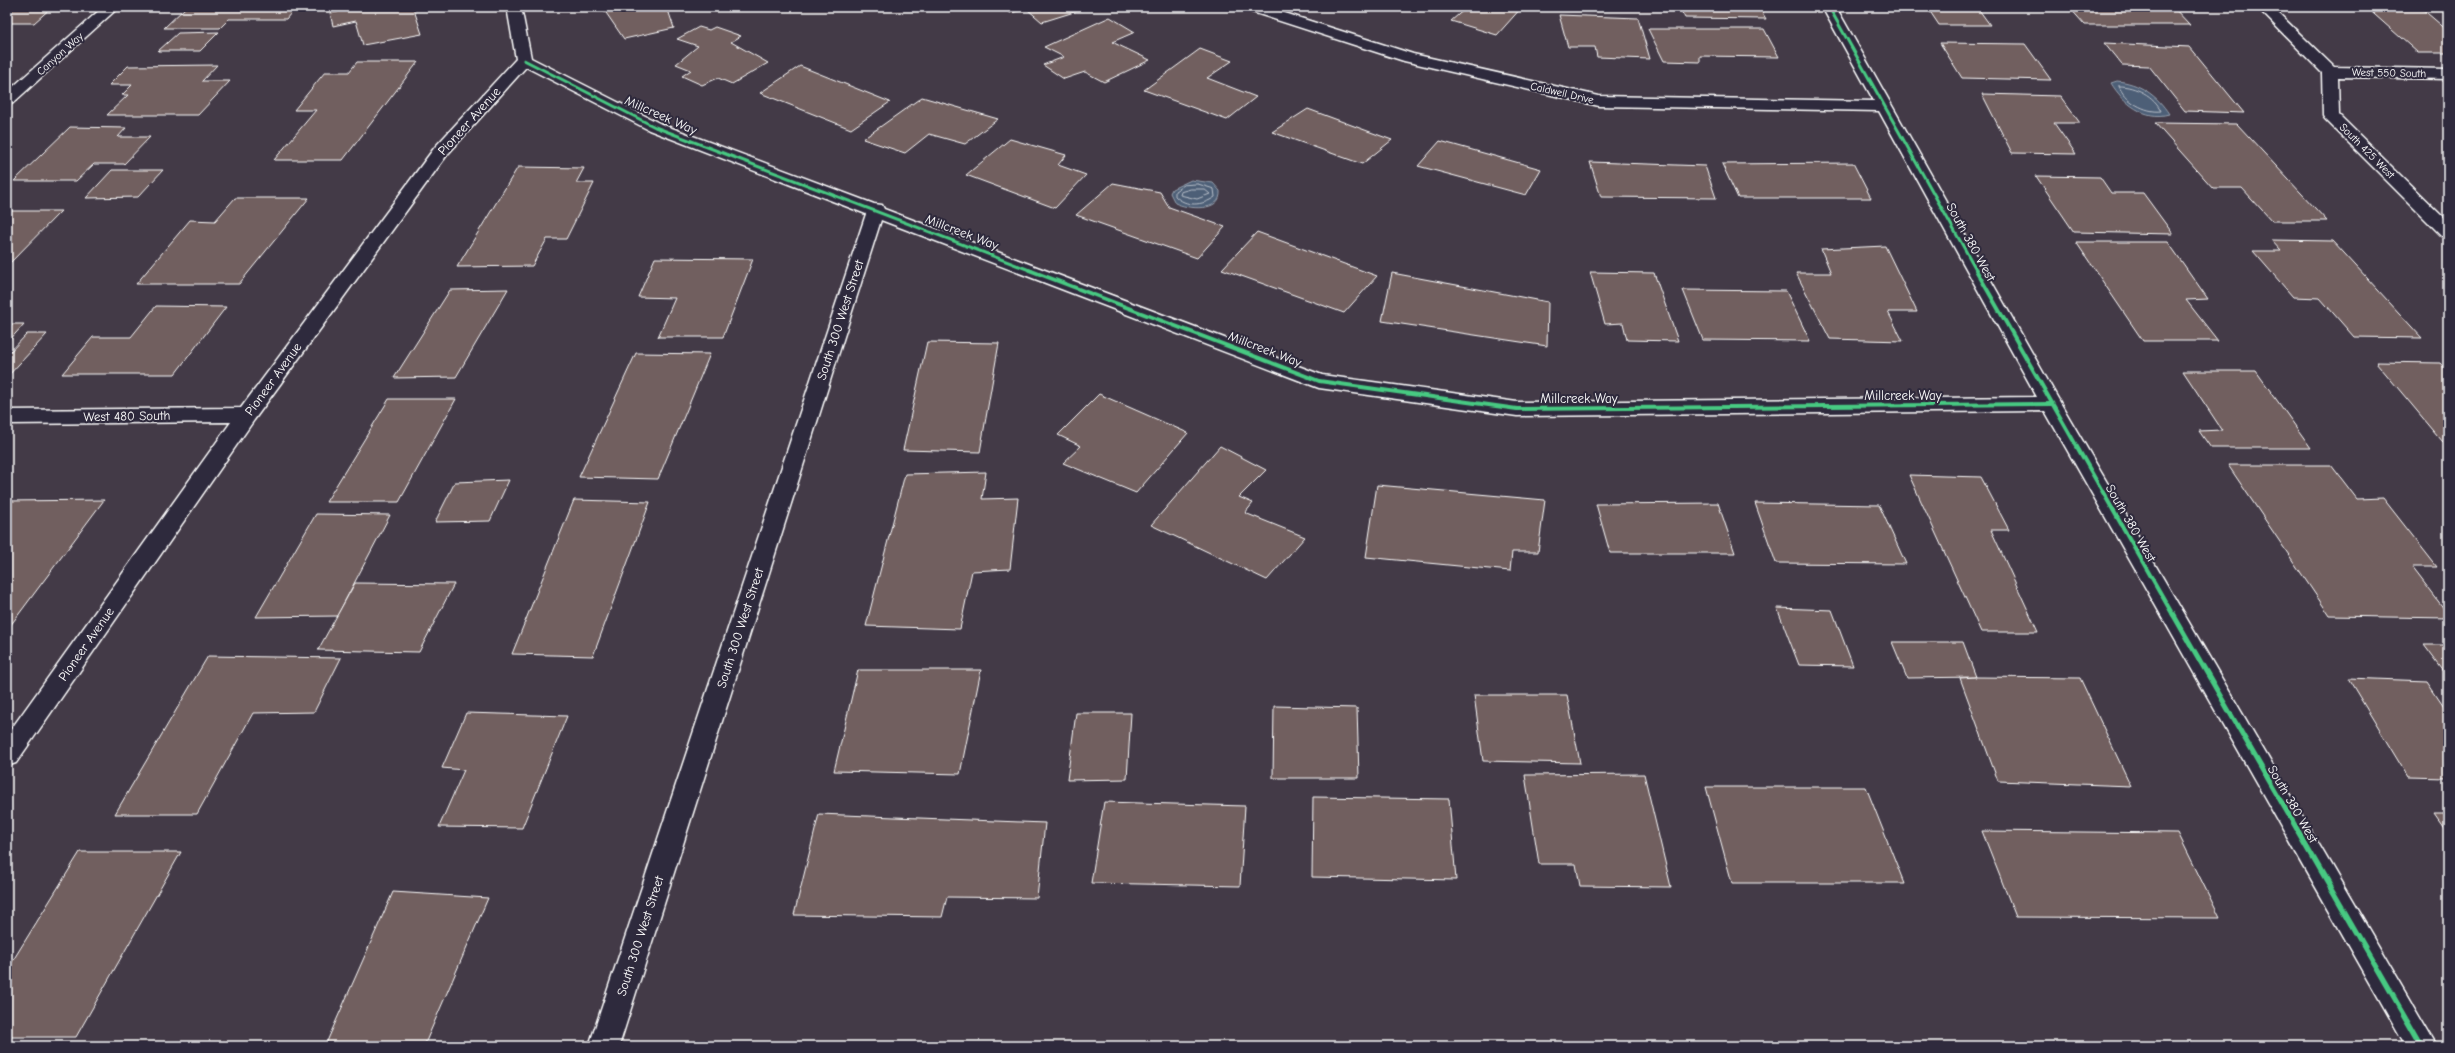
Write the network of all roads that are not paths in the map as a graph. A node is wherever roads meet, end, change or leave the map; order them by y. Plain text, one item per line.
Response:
1 (112, 7) edge
2 (514, 7) edge
3 (1251, 7) edge
4 (1829, 7) edge
5 (2264, 7) edge
6 (524, 60) junction
7 (2330, 72) junction
8 (2448, 74) edge
9 (7, 100) edge
10 (1884, 106) junction
11 (876, 209) junction
12 (2448, 232) edge
13 (2051, 404) junction
14 (247, 415) junction
15 (7, 417) edge
16 (7, 755) edge
17 (604, 1046) edge
18 (2422, 1046) edge

1 - 9 street, Canyon Way
2 - 6 street
3 - 10 street, Caldwell Drive
4 - 10 street, South 380 West
5 - 7 street
6 - 11 street, Millcreek Way
6 - 14 street, Pioneer Avenue
7 - 8 street, West 550 South
7 - 12 street, South 425 West
10 - 13 street, South 380 West
11 - 13 street, Millcreek Way
11 - 17 street, South 300 West Street
13 - 18 street, South 380 West
14 - 15 street, West 480 South
14 - 16 street, Pioneer Avenue

